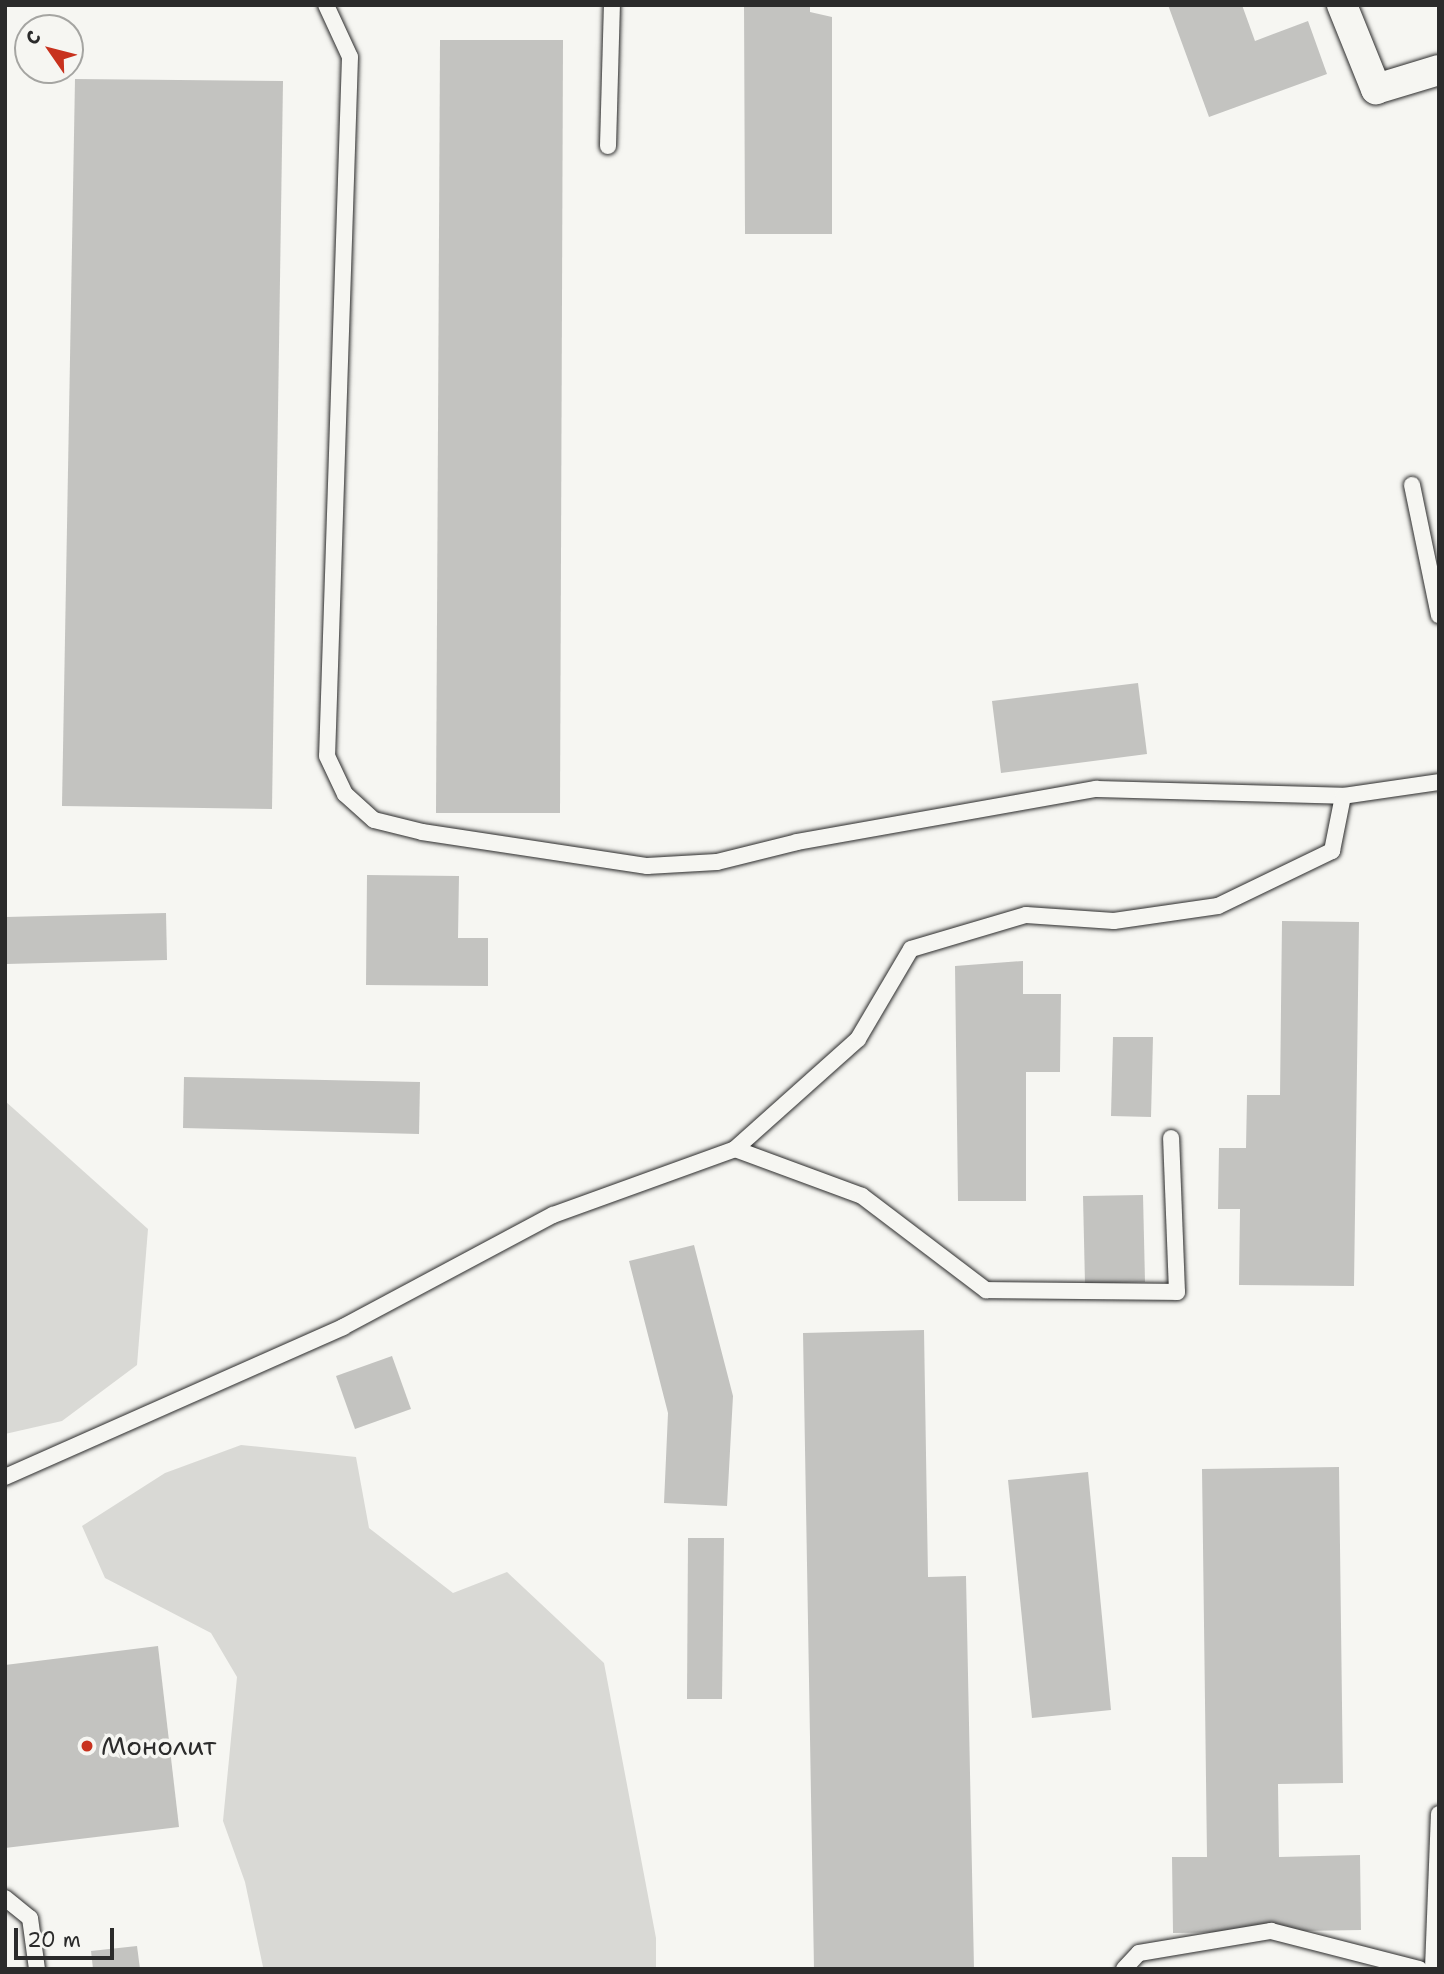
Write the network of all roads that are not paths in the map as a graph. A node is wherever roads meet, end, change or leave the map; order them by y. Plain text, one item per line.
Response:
1 (326, 5) edge
2 (612, 5) edge
3 (1342, 5) edge
4 (1439, 70) edge
5 (608, 146) dead end
6 (1412, 485) dead end
7 (1439, 615) edge
8 (1439, 782) edge
9 (1343, 796) junction
10 (1171, 1138) dead end
11 (735, 1149) junction
12 (5, 1477) edge
13 (1439, 1814) edge
14 (5, 1898) edge
15 (37, 1969) edge
16 (1124, 1969) edge
17 (1419, 1969) edge
18 (1433, 1969) edge

1 - 9 lane
2 - 5 lane
3 - 4 street
6 - 7 lane
8 - 9 lane
9 - 11 lane
10 - 11 lane
11 - 12 lane
13 - 18 lane
14 - 15 lane
16 - 17 lane

